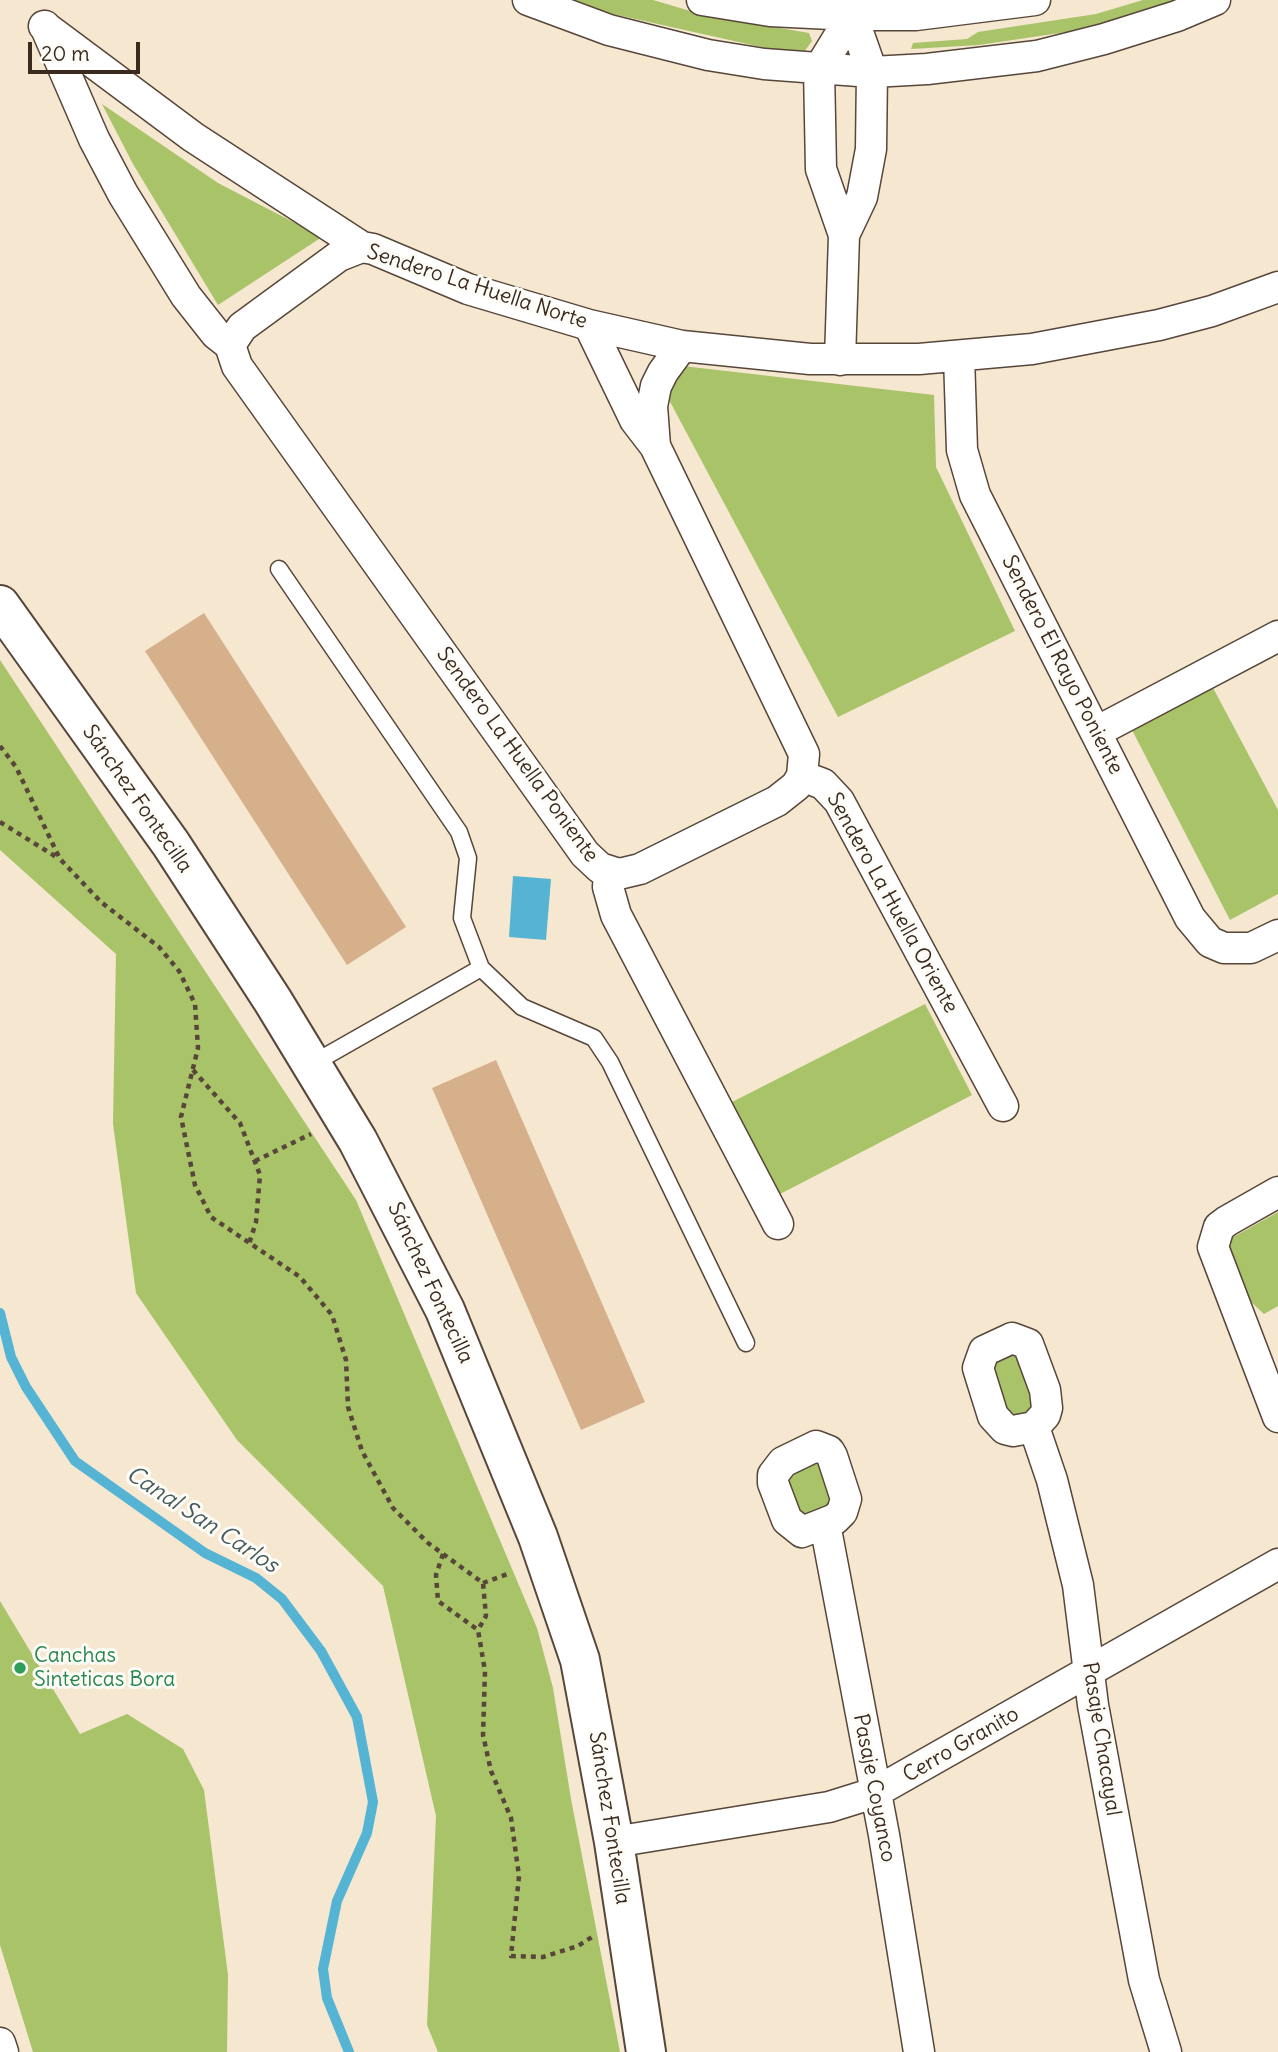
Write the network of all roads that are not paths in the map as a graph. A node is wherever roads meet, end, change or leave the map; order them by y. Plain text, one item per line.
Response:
1 (528, 0) edge
2 (702, 0) edge
3 (1035, 0) edge
4 (1215, 0) edge
5 (852, 15) junction
6 (818, 69) junction
7 (872, 72) junction
8 (844, 235) junction
9 (362, 247) junction
10 (1278, 287) edge
11 (589, 325) junction
12 (230, 345) junction
13 (682, 346) junction
14 (959, 356) junction
15 (840, 360) junction
16 (655, 446) junction
17 (279, 569) dead end
18 (0, 605) edge
19 (1278, 636) edge
20 (1096, 732) junction
21 (802, 776) junction
22 (609, 872) junction
23 (1278, 935) edge
24 (481, 968) junction
25 (312, 1064) junction
26 (1003, 1105) dead end
27 (1278, 1192) edge
28 (778, 1224) dead end
29 (746, 1343) dead end
30 (1278, 1418) edge
31 (1034, 1427) dead end
32 (825, 1524) dead end
33 (1278, 1564) edge
34 (1089, 1672) junction
35 (874, 1793) junction
36 (614, 1842) junction
37 (0, 2043) edge
38 (3, 2052) edge
39 (646, 2052) edge
40 (919, 2052) edge
41 (1166, 2052) edge

1 - 6 street
2 - 5 street
3 - 5 street
4 - 7 street
5 - 6 street
5 - 7 street
6 - 7 street
6 - 8 street
7 - 8 street
8 - 15 street
9 - 11 street, Sendero La Huella Norte
9 - 12 street, Sendero La Huella Norte
9 - 12 street
10 - 14 street, Sendero La Huella Norte
11 - 13 street, Sendero La Huella Norte
11 - 16 street, Sendero La Huella Oriente
12 - 22 street, Sendero La Huella Poniente
13 - 15 street, Sendero La Huella Norte
13 - 16 street, Sendero La Huella Oriente
14 - 15 street, Sendero La Huella Norte
14 - 20 street, Sendero El Rayo Poniente
16 - 21 street, Sendero La Huella Oriente
17 - 24 lane
18 - 25 street, Sánchez Fontecilla
19 - 20 street
20 - 23 street, Sendero El Rayo Poniente
21 - 22 street
21 - 26 street, Sendero La Huella Oriente
22 - 28 street, Sendero La Huella Poniente
24 - 25 lane
24 - 29 lane
25 - 36 street, Sánchez Fontecilla
27 - 30 street
31 - 34 street, Pasaje Chacayal
32 - 35 street, Pasaje Coyanco
33 - 34 street, Cerro Granito
34 - 35 street, Cerro Granito
34 - 41 street, Pasaje Chacayal
35 - 36 street, Cerro Granito
35 - 40 street, Pasaje Coyanco
36 - 39 street, Sánchez Fontecilla
37 - 38 street

